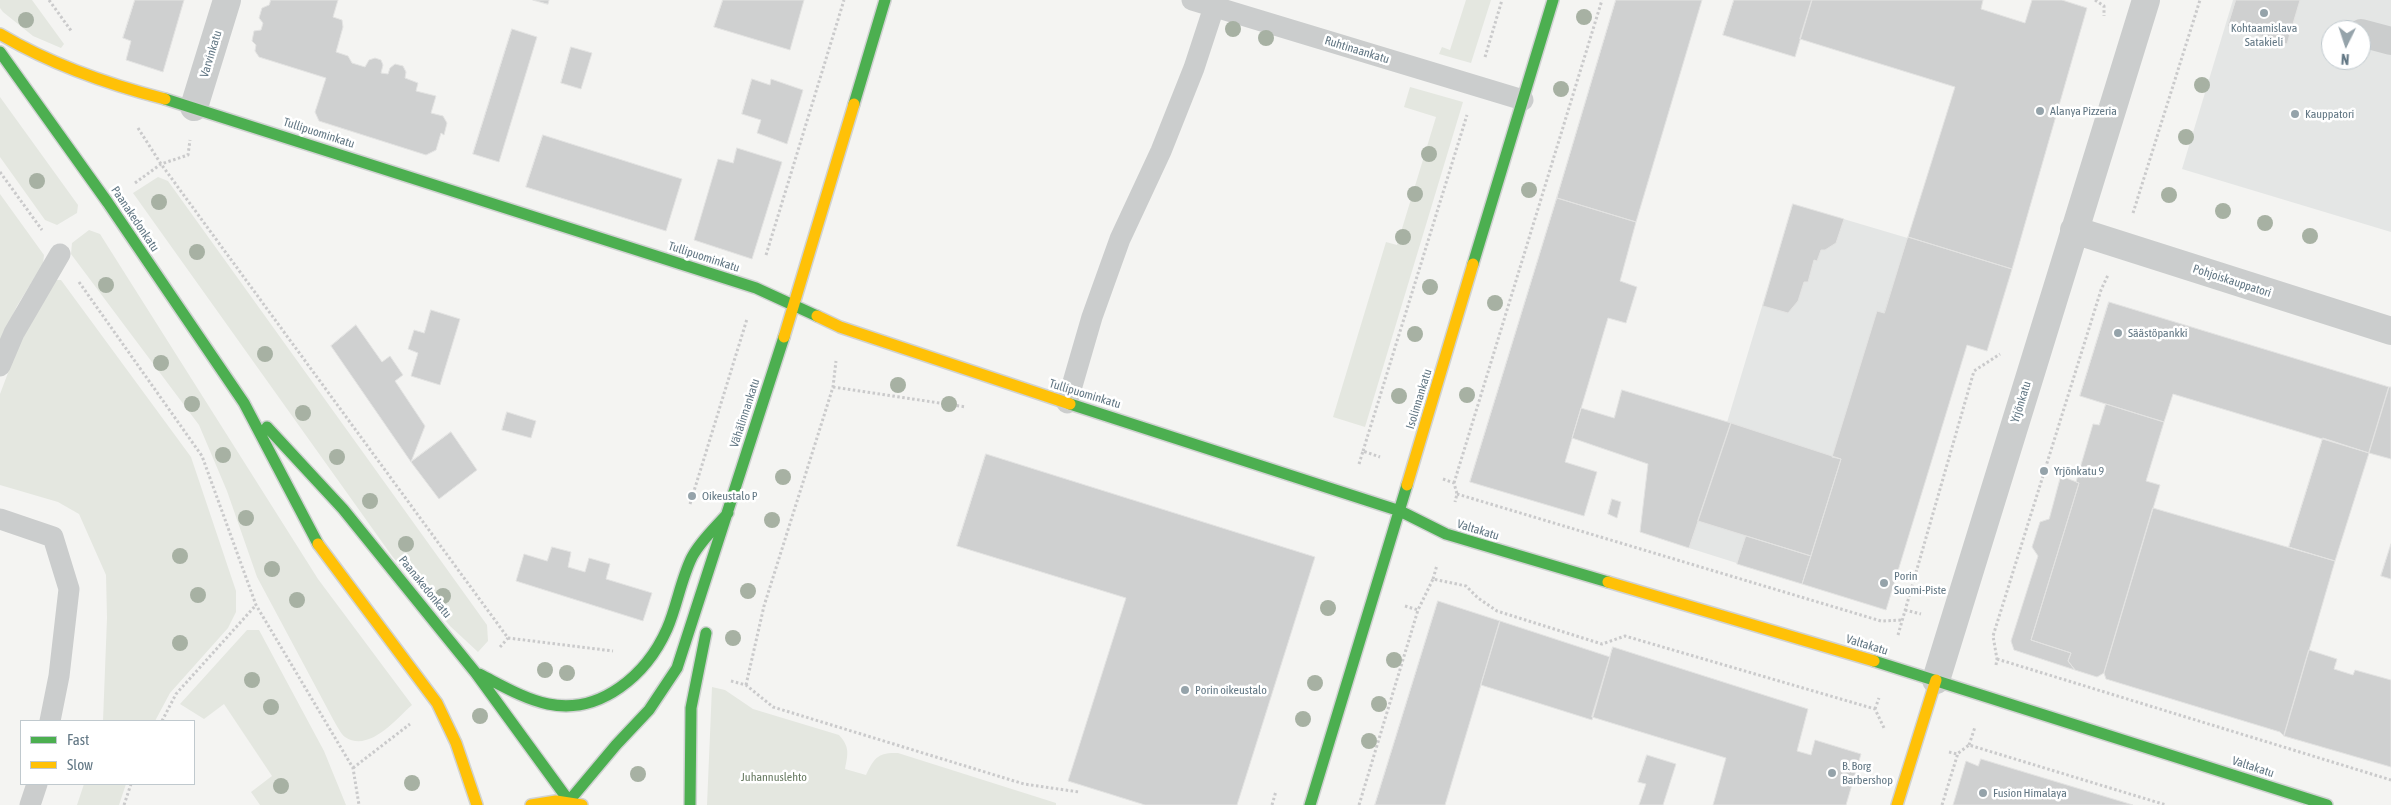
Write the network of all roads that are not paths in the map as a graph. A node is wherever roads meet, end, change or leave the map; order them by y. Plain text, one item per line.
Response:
1 (227, 0) edge
2 (885, 0) edge
3 (1192, 0) edge
4 (1553, 0) edge
5 (2146, 0) edge
6 (1214, 6) junction
7 (0, 34) edge
8 (2371, 35) edge
9 (2391, 41) edge
10 (0, 52) edge
11 (1523, 100) junction
12 (194, 107) junction
13 (2074, 230) junction
14 (60, 254) road end
15 (794, 305) junction
16 (2391, 331) edge
17 (0, 366) edge
18 (244, 403) junction
19 (1068, 403) junction
20 (1400, 511) junction
21 (728, 513) junction
22 (0, 519) edge
23 (728, 548) dead end
24 (708, 625) dead end
25 (475, 672) junction
26 (1936, 680) junction
27 (50, 720) edge
28 (37, 785) edge
29 (569, 801) junction
30 (30, 805) edge
31 (477, 805) edge
32 (531, 805) edge
33 (583, 805) edge
34 (690, 805) edge
35 (1310, 805) edge
36 (1897, 805) edge
37 (2326, 805) edge

1 - 12 street, Varvinkatu
2 - 15 main road, Vähälinnankatu
3 - 6 lane, Ruhtinaankatu
4 - 11 main road, Isolinnankatu
5 - 13 street, Yrjönkatu
6 - 11 lane, Ruhtinaankatu
6 - 19 lane
7 - 12 main road, Tullipuominkatu
8 - 9 street
10 - 18 main road, Paanakedonkatu
11 - 20 main road, Isolinnankatu
12 - 15 main road, Tullipuominkatu
13 - 16 street, Pohjoiskauppatori
13 - 26 street, Yrjönkatu
14 - 17 lane
15 - 19 main road, Tullipuominkatu
15 - 21 main road, Vähälinnankatu
18 - 25 main road, Paanakedonkatu
18 - 31 main road, Paanakedonkatu
19 - 20 main road, Tullipuominkatu
20 - 26 main road, Valtakatu
20 - 35 main road, Isolinnankatu
21 - 23 main road
21 - 25 main road
21 - 29 main road, Vähälinnankatu
22 - 27 lane
24 - 34 main road
25 - 29 main road, Paanakedonkatu
26 - 36 main road, Yrjönkatu
26 - 37 main road, Valtakatu
28 - 30 lane
29 - 32 main road
29 - 33 main road

